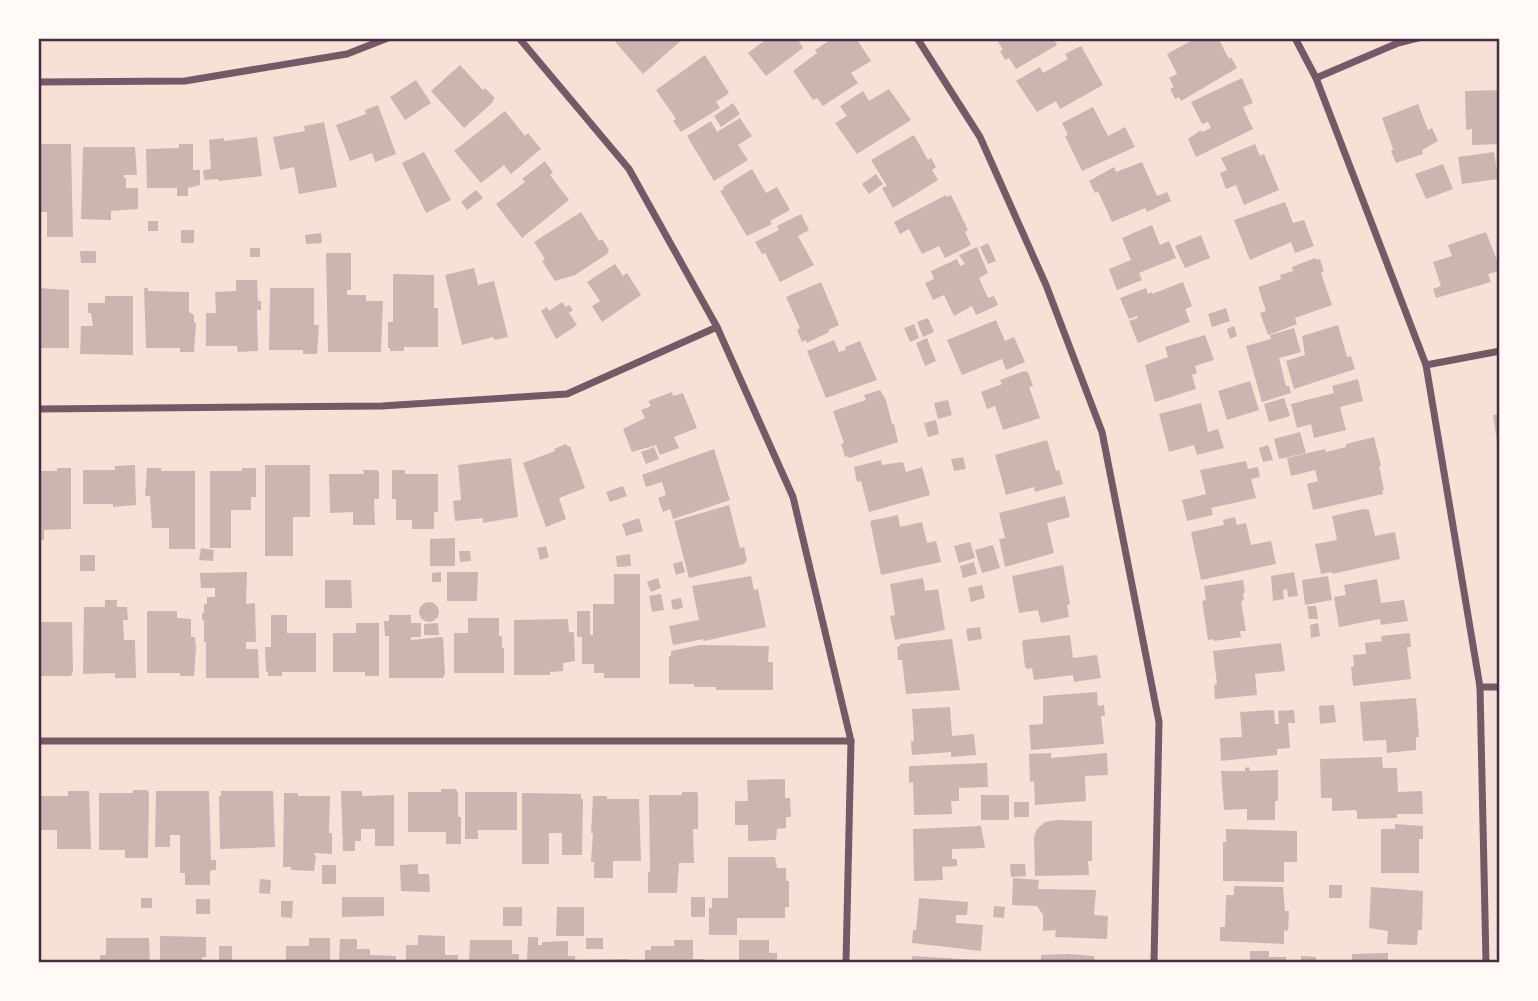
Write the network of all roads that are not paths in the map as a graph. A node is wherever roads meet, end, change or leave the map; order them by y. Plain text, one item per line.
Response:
1 (388, 38) edge
2 (519, 38) edge
3 (917, 38) edge
4 (1294, 38) edge
5 (1418, 38) edge
6 (1316, 78) junction
7 (38, 82) edge
8 (717, 327) junction
9 (1500, 351) edge
10 (1426, 365) junction
11 (38, 409) edge
12 (1480, 687) junction
13 (1500, 687) edge
14 (38, 741) edge
15 (850, 741) junction
16 (846, 962) edge
17 (1154, 962) edge
18 (1486, 962) edge

1 - 7 street
2 - 8 street
3 - 17 street
4 - 6 street
5 - 6 street
6 - 10 street
8 - 11 street
8 - 15 street
9 - 10 street
10 - 12 street
12 - 13 street
12 - 18 street
14 - 15 street
15 - 16 street

